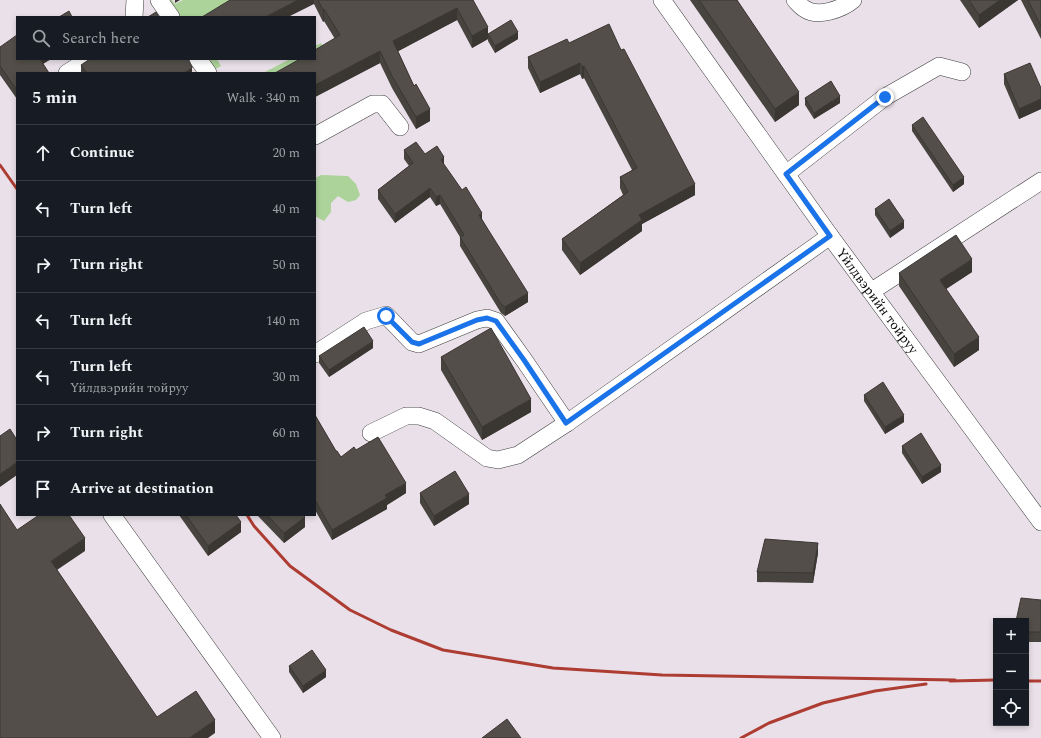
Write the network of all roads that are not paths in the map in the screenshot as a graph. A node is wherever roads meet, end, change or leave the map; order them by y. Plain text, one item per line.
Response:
1 (135, 0) edge
2 (159, 0) edge
3 (662, 0) edge
4 (795, 0) edge
5 (853, 0) edge
6 (134, 16) edge
7 (170, 16) edge
8 (87, 60) edge
9 (199, 60) edge
10 (69, 72) edge
11 (207, 72) edge
12 (962, 72) dead end
13 (400, 127) dead end
14 (316, 135) edge
15 (786, 174) junction
16 (1041, 181) edge
17 (830, 236) junction
18 (872, 291) junction
19 (316, 353) edge
20 (566, 423) junction
21 (371, 433) dead end
22 (113, 516) edge
23 (1041, 522) edge
24 (272, 738) edge

1 - 6 lane
2 - 7 lane
3 - 15 lane, Үйлдвэрийн тойруу
4 - 5 lane
8 - 10 lane
9 - 11 lane
12 - 15 lane
13 - 14 lane
15 - 17 lane, Үйлдвэрийн тойруу
16 - 18 lane
17 - 18 lane, Үйлдвэрийн тойруу
17 - 20 lane
18 - 23 lane, Үйлдвэрийн тойруу
19 - 20 lane
20 - 21 lane
22 - 24 lane

